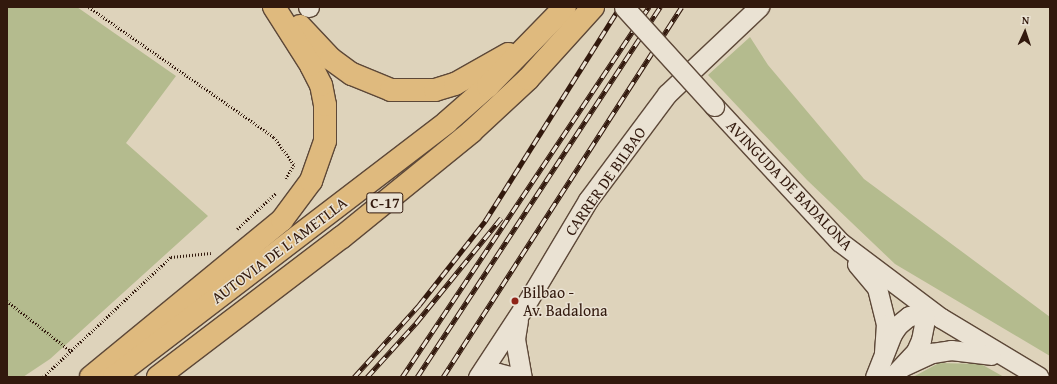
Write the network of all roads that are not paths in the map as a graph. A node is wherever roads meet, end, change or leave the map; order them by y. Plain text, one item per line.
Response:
1 (275, 7) edge
2 (287, 7) edge
3 (564, 7) edge
4 (593, 7) edge
5 (624, 7) edge
6 (759, 7) edge
7 (543, 32) junction
8 (840, 242) junction
9 (925, 310) junction
10 (520, 313) junction
11 (884, 353) junction
12 (1003, 357) junction
13 (898, 371) edge
14 (483, 374) edge
15 (91, 377) edge
16 (114, 377) edge
17 (158, 377) edge
18 (514, 377) edge
19 (522, 377) edge
20 (875, 377) edge
21 (1039, 377) edge

1 - 15 highway
2 - 7 highway
3 - 7 highway, AUTOVIA DE L'AMETLLA / C-17
4 - 17 highway, C-17
5 - 8 street, AVINGUDA DE BADALONA, bridge
6 - 10 street, CARRER DE BILBAO
7 - 16 highway, AUTOVIA DE L'AMETLLA / C-17
8 - 9 street, AVINGUDA DE BADALONA
8 - 11 street
9 - 11 street
9 - 12 street, AVINGUDA DE BADALONA
9 - 13 street
10 - 14 street, CARRER DE BILBAO
10 - 19 street
11 - 20 street
12 - 13 street
12 - 21 street, AVINGUDA DE BADALONA
14 - 18 street

